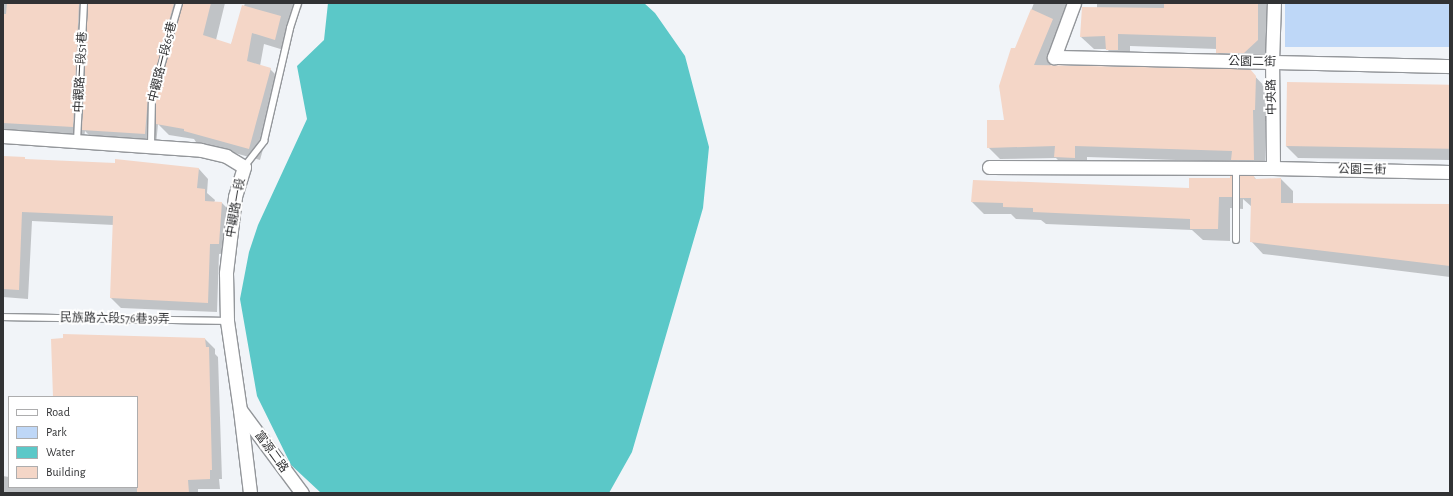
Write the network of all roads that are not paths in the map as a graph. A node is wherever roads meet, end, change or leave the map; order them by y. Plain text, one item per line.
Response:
1 (84, 3) edge
2 (179, 3) edge
3 (298, 3) edge
4 (1074, 3) edge
5 (1274, 3) edge
6 (1272, 62) junction
7 (1450, 66) edge
8 (3, 136) edge
9 (77, 141) junction
10 (151, 145) junction
11 (244, 166) junction
12 (989, 167) dead end
13 (1236, 168) junction
14 (1273, 168) junction
15 (1450, 172) edge
16 (1236, 240) dead end
17 (3, 317) edge
18 (227, 321) junction
19 (240, 410) junction
20 (250, 493) edge
21 (302, 493) edge

1 - 9 lane, 中觀路一段51巷
2 - 10 lane, 中觀路一段65巷
3 - 11 lane
4 - 6 street, 公園二街
5 - 6 street, 中央路
6 - 7 street, 公園二街
6 - 14 street, 中央路
8 - 9 street, 中觀路一段
9 - 10 street, 中觀路一段
10 - 11 street, 中觀路一段
11 - 18 street, 中觀路一段
12 - 13 street, 公園三街
13 - 14 street, 公園三街
13 - 16 lane
14 - 15 street, 公園三街
17 - 18 lane, 民族路六段576巷39弄
18 - 19 street, 中觀路一段
19 - 20 street, 中觀路一段
19 - 21 street, 富源二路

